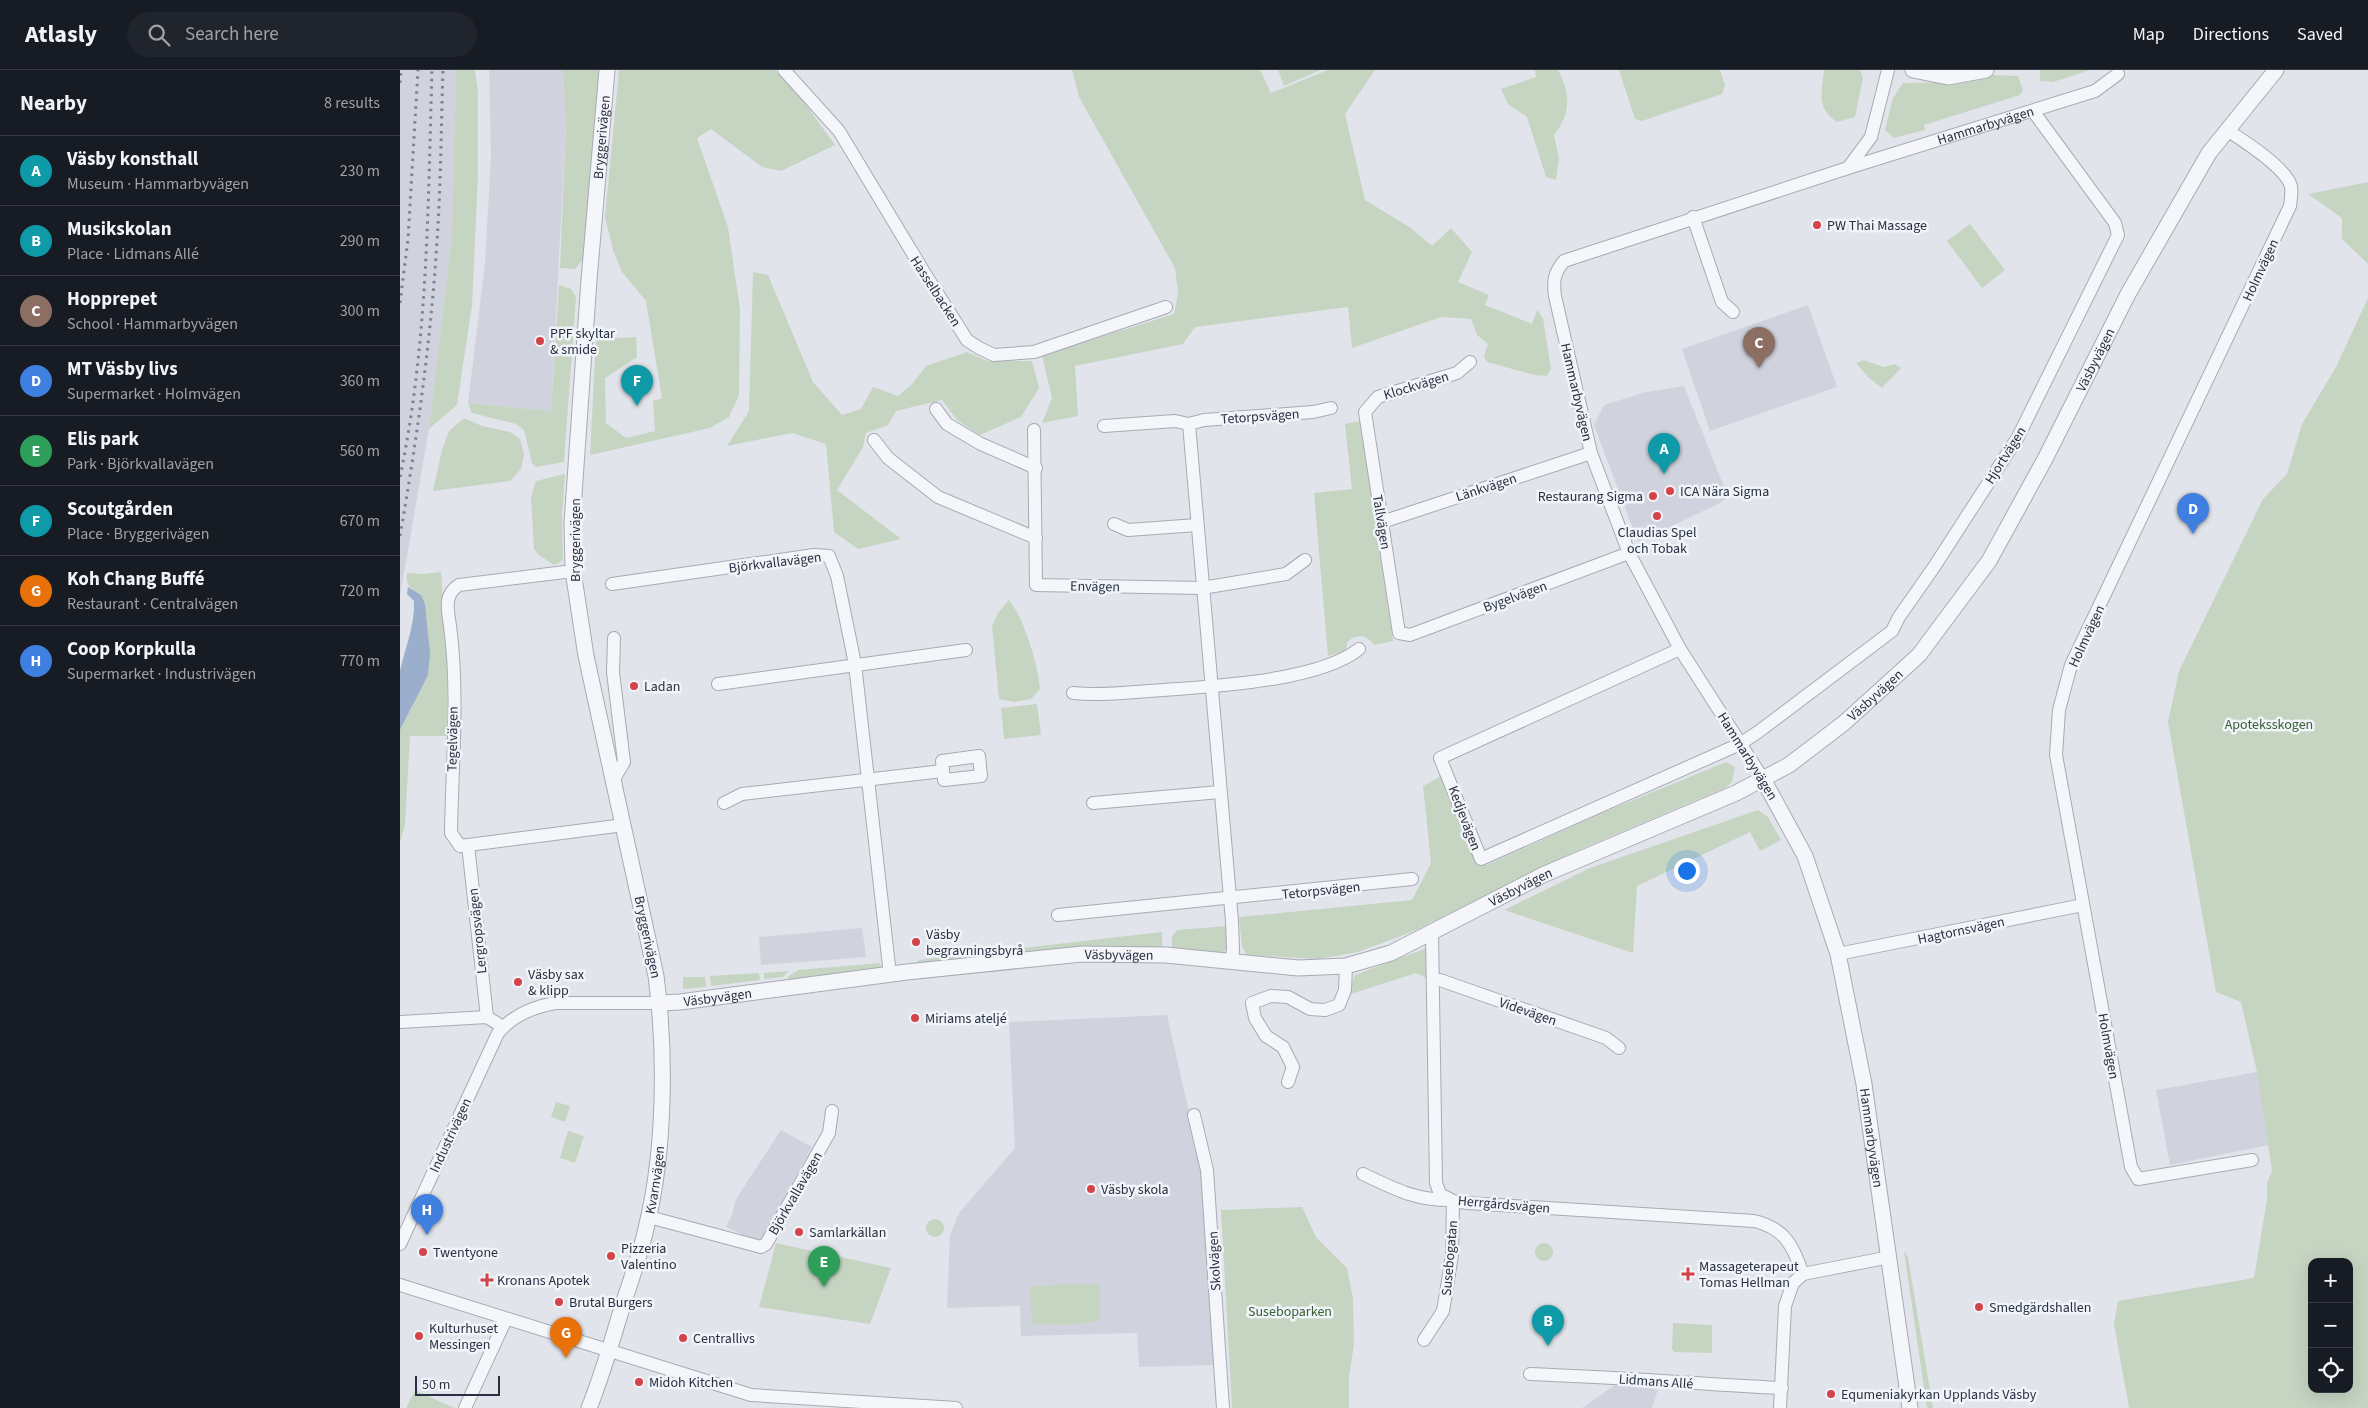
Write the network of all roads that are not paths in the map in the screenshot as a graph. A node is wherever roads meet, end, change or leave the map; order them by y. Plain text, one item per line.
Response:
1 (607, 70) edge
2 (784, 70) edge
3 (1888, 70) edge
4 (1913, 70) edge
5 (1986, 70) edge
6 (2276, 70) edge
7 (2118, 74) dead end
8 (2033, 111) junction
9 (2227, 130) junction
10 (1848, 168) junction
11 (1694, 217) junction
12 (1166, 307) dead end
13 (1733, 312) dead end
14 (1470, 362) dead end
15 (1331, 408) dead end
16 (936, 409) dead end
17 (1365, 412) joint
18 (1189, 424) junction
19 (1104, 426) dead end
20 (1034, 430) dead end
21 (874, 440) dead end
22 (1590, 453) junction
23 (1036, 468) junction
24 (1382, 522) junction
25 (1114, 524) dead end
26 (1197, 526) junction
27 (1036, 538) junction
28 (1629, 553) junction
29 (1304, 560) dead end
30 (573, 571) junction
31 (612, 584) dead end
32 (1202, 588) junction
33 (1399, 633) joint
34 (614, 638) dead end
35 (1359, 649) dead end
36 (1680, 649) junction
37 (966, 650) dead end
38 (855, 664) junction
39 (718, 684) dead end
40 (1211, 687) junction
41 (1073, 693) dead end
42 (1740, 744) junction
43 (943, 771) dead end
44 (614, 779) junction
45 (1763, 779) junction
46 (867, 780) junction
47 (1220, 792) junction
48 (724, 803) dead end
49 (1093, 803) dead end
50 (624, 825) junction
51 (468, 845) junction
52 (1412, 879) dead end
53 (1230, 899) junction
54 (2083, 905) junction
55 (1058, 915) dead end
56 (1432, 933) junction
57 (1838, 954) junction
58 (1232, 961) junction
59 (1346, 966) junction
60 (890, 975) junction
61 (1434, 980) junction
62 (660, 1003) junction
63 (487, 1017) junction
64 (400, 1022) edge
65 (503, 1027) junction
66 (1619, 1048) dead end
67 (1288, 1082) dead end
68 (832, 1111) dead end
69 (1194, 1115) dead end
70 (2252, 1160) dead end
71 (1363, 1174) dead end
72 (1452, 1200) junction
73 (649, 1217) junction
74 (400, 1244) edge
75 (1890, 1257) junction
76 (1804, 1274) junction
77 (400, 1285) edge
78 (506, 1319) junction
79 (1424, 1340) dead end
80 (609, 1351) junction
81 (1530, 1374) dead end
82 (1782, 1388) junction
83 (465, 1408) edge
84 (589, 1408) edge
85 (956, 1408) edge
86 (1223, 1408) edge
87 (1780, 1408) edge
88 (1910, 1408) edge

1 - 30 street, Bryggerivägen
2 - 12 street, Hasselbacken
3 - 10 street
4 - 5 street
6 - 9 street, Väsbyvägen
7 - 8 street, Hammarbyvägen
8 - 10 street, Hammarbyvägen
8 - 42 street, Hjortvägen
9 - 45 street, Väsbyvägen
9 - 54 street, Holmvägen
10 - 11 street, Hammarbyvägen
11 - 13 street
11 - 22 street, Hammarbyvägen
14 - 17 street, Klockvägen
15 - 18 street, Tetorpsvägen
16 - 23 street
17 - 24 street, Tallvägen
18 - 19 street, Tetorpsvägen
18 - 26 street
20 - 23 street, Envägen
21 - 27 street
22 - 24 street, Länkvägen
22 - 28 street, Hammarbyvägen
23 - 27 street, Envägen
24 - 33 street, Tallvägen
25 - 26 street
26 - 32 street
27 - 32 street, Envägen
28 - 33 street, Bygelvägen
28 - 36 street, Hammarbyvägen
29 - 32 street
30 - 44 street, Bryggerivägen
30 - 51 street, Tegelvägen
31 - 38 street, Björkvallavägen
32 - 40 street
34 - 44 street
35 - 40 street
36 - 42 street, Hammarbyvägen
36 - 42 street, Kedjevägen
37 - 38 street
38 - 39 street
38 - 46 street, Björkvallavägen
40 - 41 street
40 - 47 street
42 - 45 street, Hammarbyvägen
43 - 46 street
44 - 50 street, Bryggerivägen
45 - 56 street, Väsbyvägen
45 - 57 street, Hammarbyvägen
46 - 48 street
46 - 60 street, Björkvallavägen
47 - 49 street
47 - 53 street
50 - 51 street
50 - 62 street, Bryggerivägen
51 - 63 street, Lergropsvägen
52 - 53 street, Tetorpsvägen
53 - 55 street, Tetorpsvägen
53 - 58 street
54 - 57 street, Hagtornsvägen
54 - 70 street, Holmvägen
56 - 59 street, Väsbyvägen
56 - 61 street, Herrgårdsvägen
57 - 75 street, Hammarbyvägen
58 - 59 street, Väsbyvägen
58 - 60 street, Väsbyvägen
59 - 67 street
60 - 62 street, Väsbyvägen
61 - 66 street, Videvägen
61 - 72 street, Herrgårdsvägen
62 - 65 street, Väsbyvägen
62 - 73 street, Kvarnvägen
63 - 64 street
63 - 65 street
65 - 74 street, Industrivägen
68 - 73 street, Björkvallavägen
69 - 86 street, Skolvägen
71 - 72 street
72 - 76 street, Herrgårdsvägen
72 - 79 street, Susebogatan
73 - 80 street, Kvarnvägen
75 - 76 street
75 - 88 street, Hammarbyvägen
76 - 82 street
77 - 78 street
78 - 80 street
78 - 83 street
80 - 84 street, Kvarnvägen
80 - 85 street
81 - 82 street, Lidmans Allé
82 - 87 street

